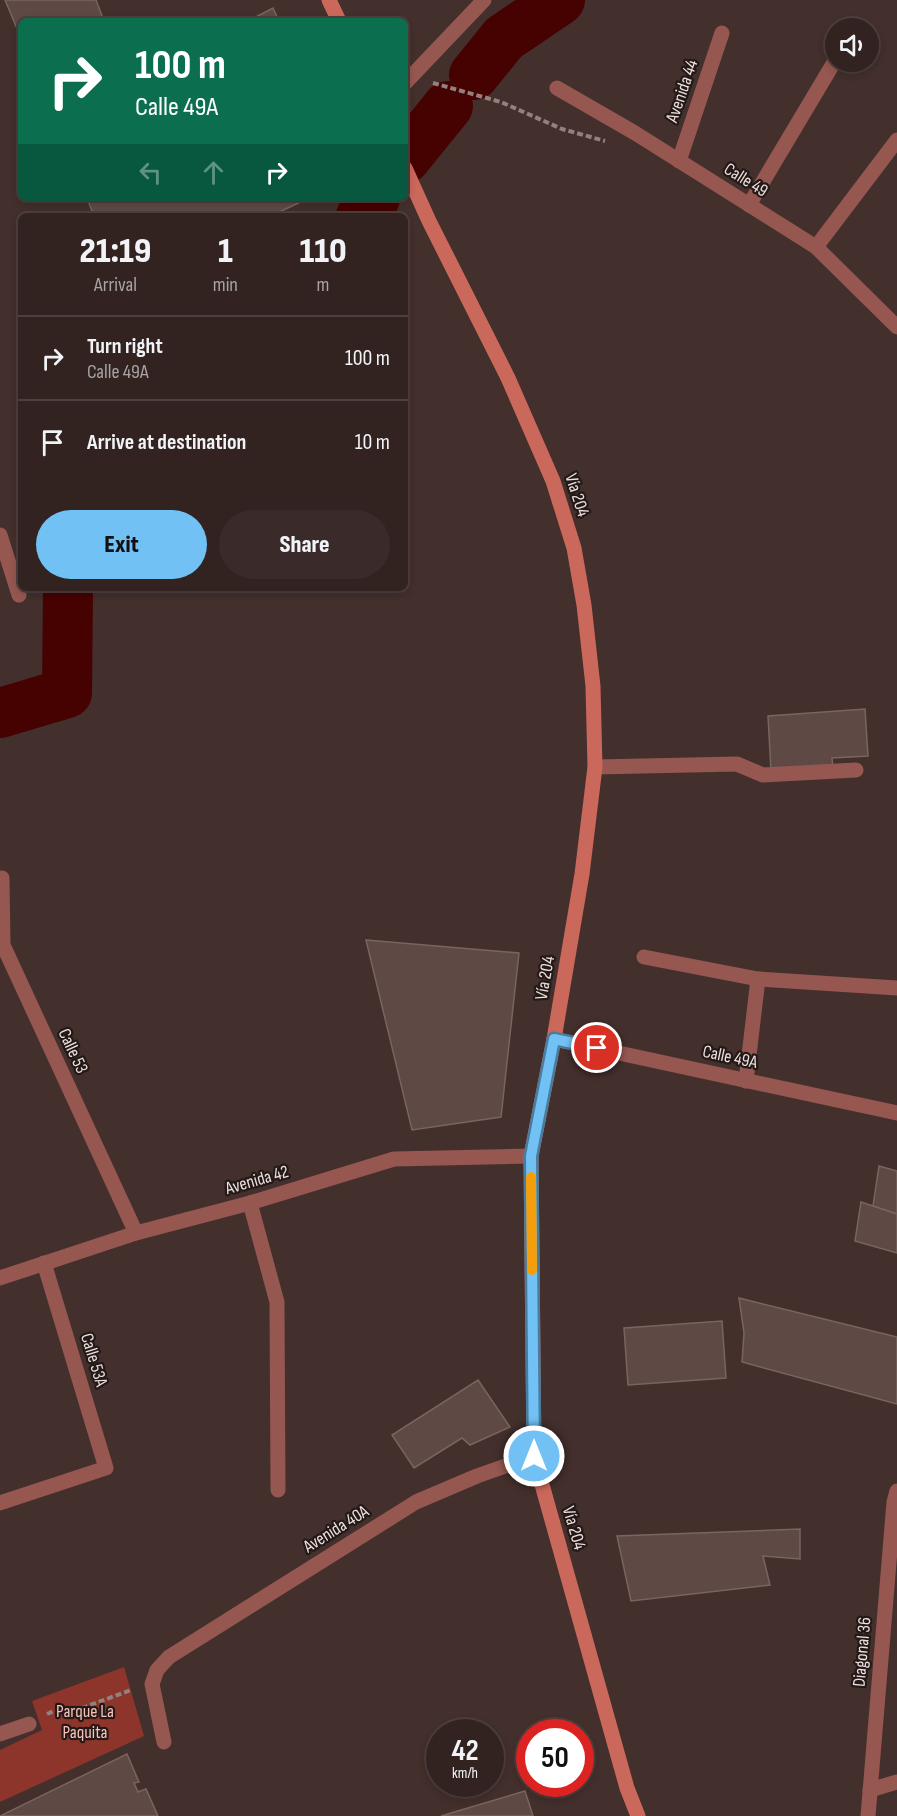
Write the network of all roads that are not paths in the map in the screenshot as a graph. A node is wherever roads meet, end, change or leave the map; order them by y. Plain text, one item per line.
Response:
1 (329, 0) edge
2 (484, 0) edge
3 (338, 18) edge
4 (722, 33) dead end
5 (828, 72) edge
6 (408, 79) edge
7 (557, 88) dead end
8 (897, 140) edge
9 (679, 161) junction
10 (408, 175) edge
11 (749, 205) junction
12 (816, 247) junction
13 (897, 327) edge
14 (0, 535) edge
15 (19, 595) dead end
16 (595, 767) junction
17 (856, 770) dead end
18 (2, 878) dead end
19 (644, 957) dead end
20 (758, 979) junction
21 (897, 988) edge
22 (554, 1039) junction
23 (746, 1081) junction
24 (897, 1113) edge
25 (531, 1156) junction
26 (250, 1203) junction
27 (136, 1233) junction
28 (44, 1263) junction
29 (0, 1278) edge
30 (534, 1456) junction
31 (278, 1490) dead end
32 (897, 1491) edge
33 (0, 1503) edge
34 (29, 1724) road end
35 (1, 1732) edge
36 (164, 1742) dead end
37 (897, 1782) edge
38 (870, 1790) junction
39 (638, 1816) edge
40 (868, 1816) edge

1 - 3 main road
2 - 6 street
4 - 9 street, Avenida 44
5 - 11 street
7 - 9 street, Calle 49
8 - 12 street
9 - 11 street, Calle 49
10 - 16 main road, Vía 204
11 - 12 street, Calle 49
12 - 13 street, Calle 49
14 - 15 street
16 - 17 street
16 - 22 main road, Vía 204
18 - 27 street, Calle 53
19 - 20 street
20 - 21 street
20 - 23 street
22 - 23 street, Calle 49A
22 - 25 main road, Vía 204
23 - 24 street, Calle 49A
25 - 26 street, Avenida 42
25 - 30 main road, Vía 204
26 - 27 street, Avenida 42
26 - 31 street
27 - 28 street, Avenida 42
28 - 29 street, Avenida 42
28 - 33 street, Calle 53A
30 - 36 street, Avenida 40A
30 - 39 main road, Vía 204
32 - 38 street, Diagonal 36
34 - 35 street
37 - 38 street
38 - 40 street, Diagonal 36

